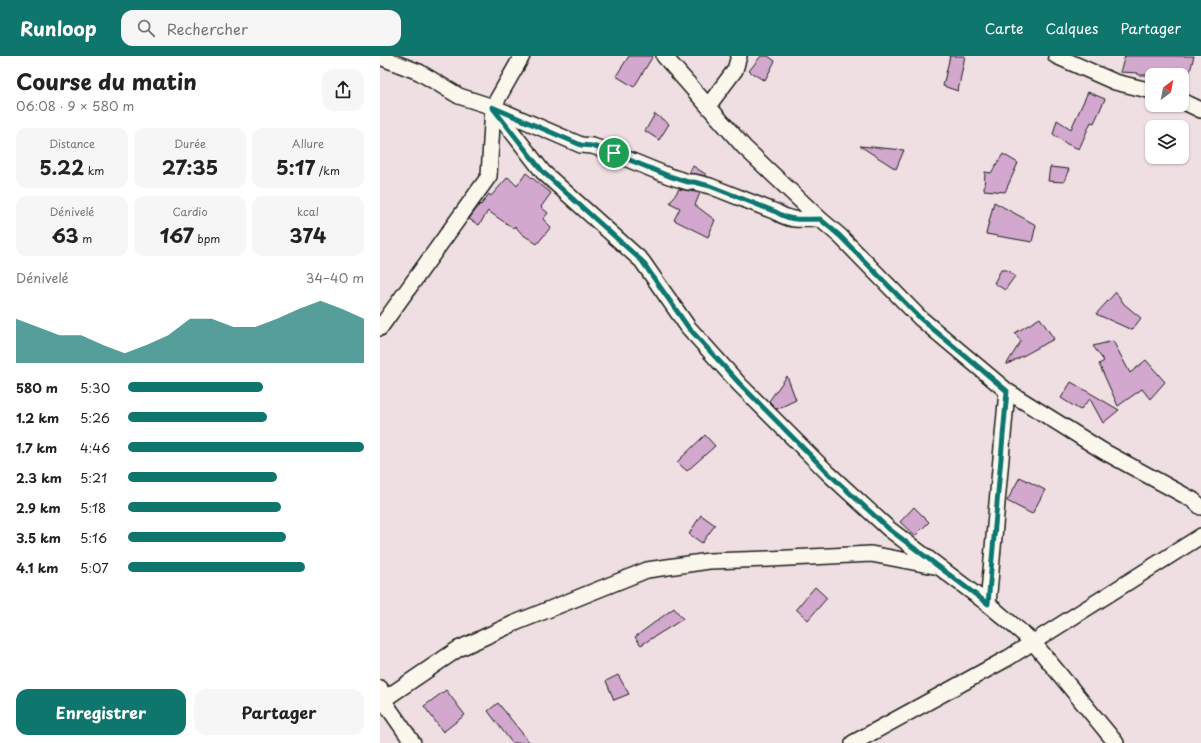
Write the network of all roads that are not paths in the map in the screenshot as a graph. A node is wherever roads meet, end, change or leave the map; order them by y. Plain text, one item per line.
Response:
1 (522, 56) edge
2 (664, 56) edge
3 (739, 56) edge
4 (1056, 56) edge
5 (380, 57) edge
6 (1145, 88) edge
7 (1189, 104) edge
8 (708, 106) junction
9 (492, 107) junction
10 (1201, 110) edge
11 (820, 219) junction
12 (380, 328) edge
13 (1007, 391) junction
14 (1201, 507) edge
15 (1201, 536) edge
16 (939, 567) junction
17 (988, 604) junction
18 (1033, 642) junction
19 (381, 697) edge
20 (413, 743) edge
21 (853, 743) edge
22 (1116, 743) edge

1 - 9 street
2 - 8 street
3 - 8 street
4 - 6 street
5 - 9 street
7 - 10 street
8 - 11 street
9 - 11 street
9 - 12 street
9 - 16 street
11 - 13 street
13 - 14 street
13 - 17 street
15 - 18 street
16 - 17 street
16 - 19 street
17 - 18 street
18 - 21 street
18 - 22 street
19 - 20 street

